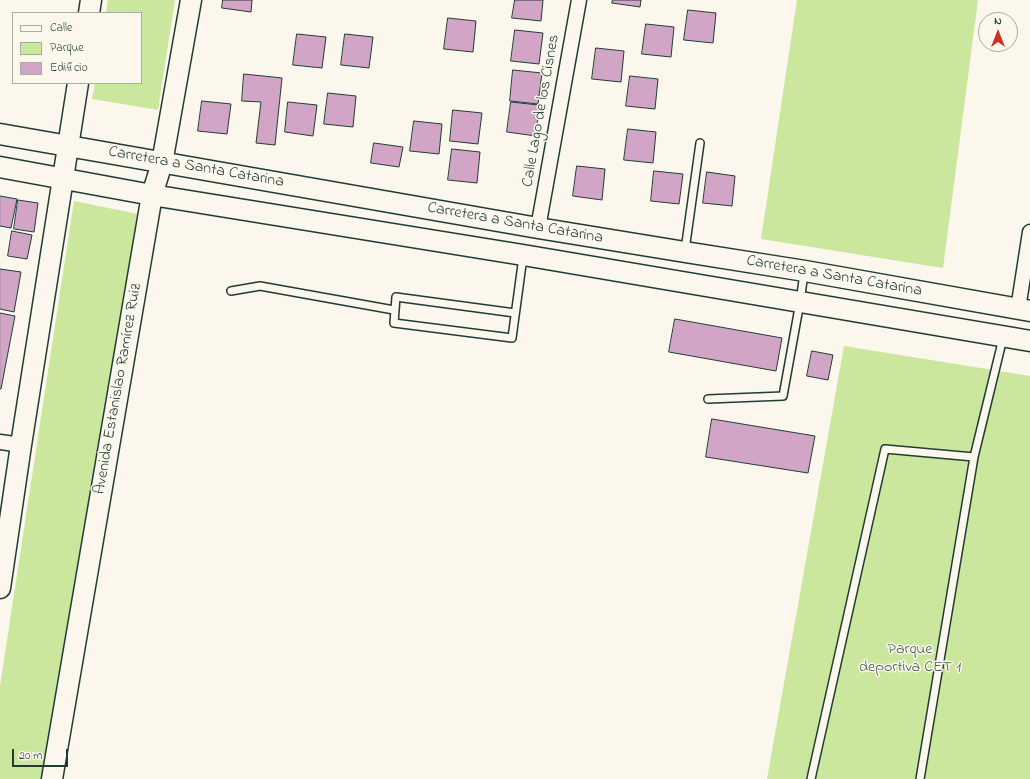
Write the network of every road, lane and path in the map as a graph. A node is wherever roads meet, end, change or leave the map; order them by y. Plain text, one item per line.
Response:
1 (91, 0) edge
2 (191, 0) edge
3 (579, 0) edge
4 (89, 12) edge
5 (78, 84) edge
6 (0, 134) edge
7 (700, 143) dead end
8 (68, 146) junction
9 (162, 163) junction
10 (0, 167) edge
11 (64, 178) junction
12 (152, 195) junction
13 (538, 228) junction
14 (1030, 232) edge
15 (685, 252) junction
16 (523, 255) junction
17 (805, 271) junction
18 (230, 291) dead end
19 (800, 302) junction
20 (394, 310) junction
21 (1024, 310) edge
22 (515, 313) junction
23 (1003, 336) junction
24 (1030, 340) edge
25 (708, 399) dead end
26 (0, 442) edge
27 (21, 445) junction
28 (974, 457) junction
29 (0, 588) edge
30 (52, 779) edge
31 (811, 779) edge
32 (920, 779) edge

1 - 4 main road
2 - 9 main road, Avenida Estanislao Ramírez Ruiz
3 - 13 street, Calle Lago de los Cisnes
5 - 8 main road
6 - 8 main road, Carretera a Santa Catarina
7 - 15 lane
8 - 9 main road, Carretera a Santa Catarina
8 - 11 main road
9 - 12 main road, Avenida Estanislao Ramírez Ruiz
9 - 13 main road, Carretera a Santa Catarina
10 - 11 main road, Carretera a Santa Catarina
11 - 12 main road, Carretera a Santa Catarina
11 - 27 main road
12 - 16 main road, Carretera a Santa Catarina
12 - 30 main road, Avenida Estanislao Ramírez Ruiz
13 - 15 main road, Carretera a Santa Catarina
14 - 21 street
15 - 17 main road, Carretera a Santa Catarina
16 - 19 main road, Carretera a Santa Catarina
16 - 22 lane
17 - 19 lane
17 - 21 main road, Carretera a Santa Catarina
18 - 20 lane
19 - 23 main road, Carretera a Santa Catarina
19 - 25 lane
20 - 22 lane
20 - 22 lane
23 - 24 main road, Carretera a Santa Catarina
23 - 28 lane
26 - 27 street
27 - 29 main road
28 - 31 lane
28 - 32 lane

